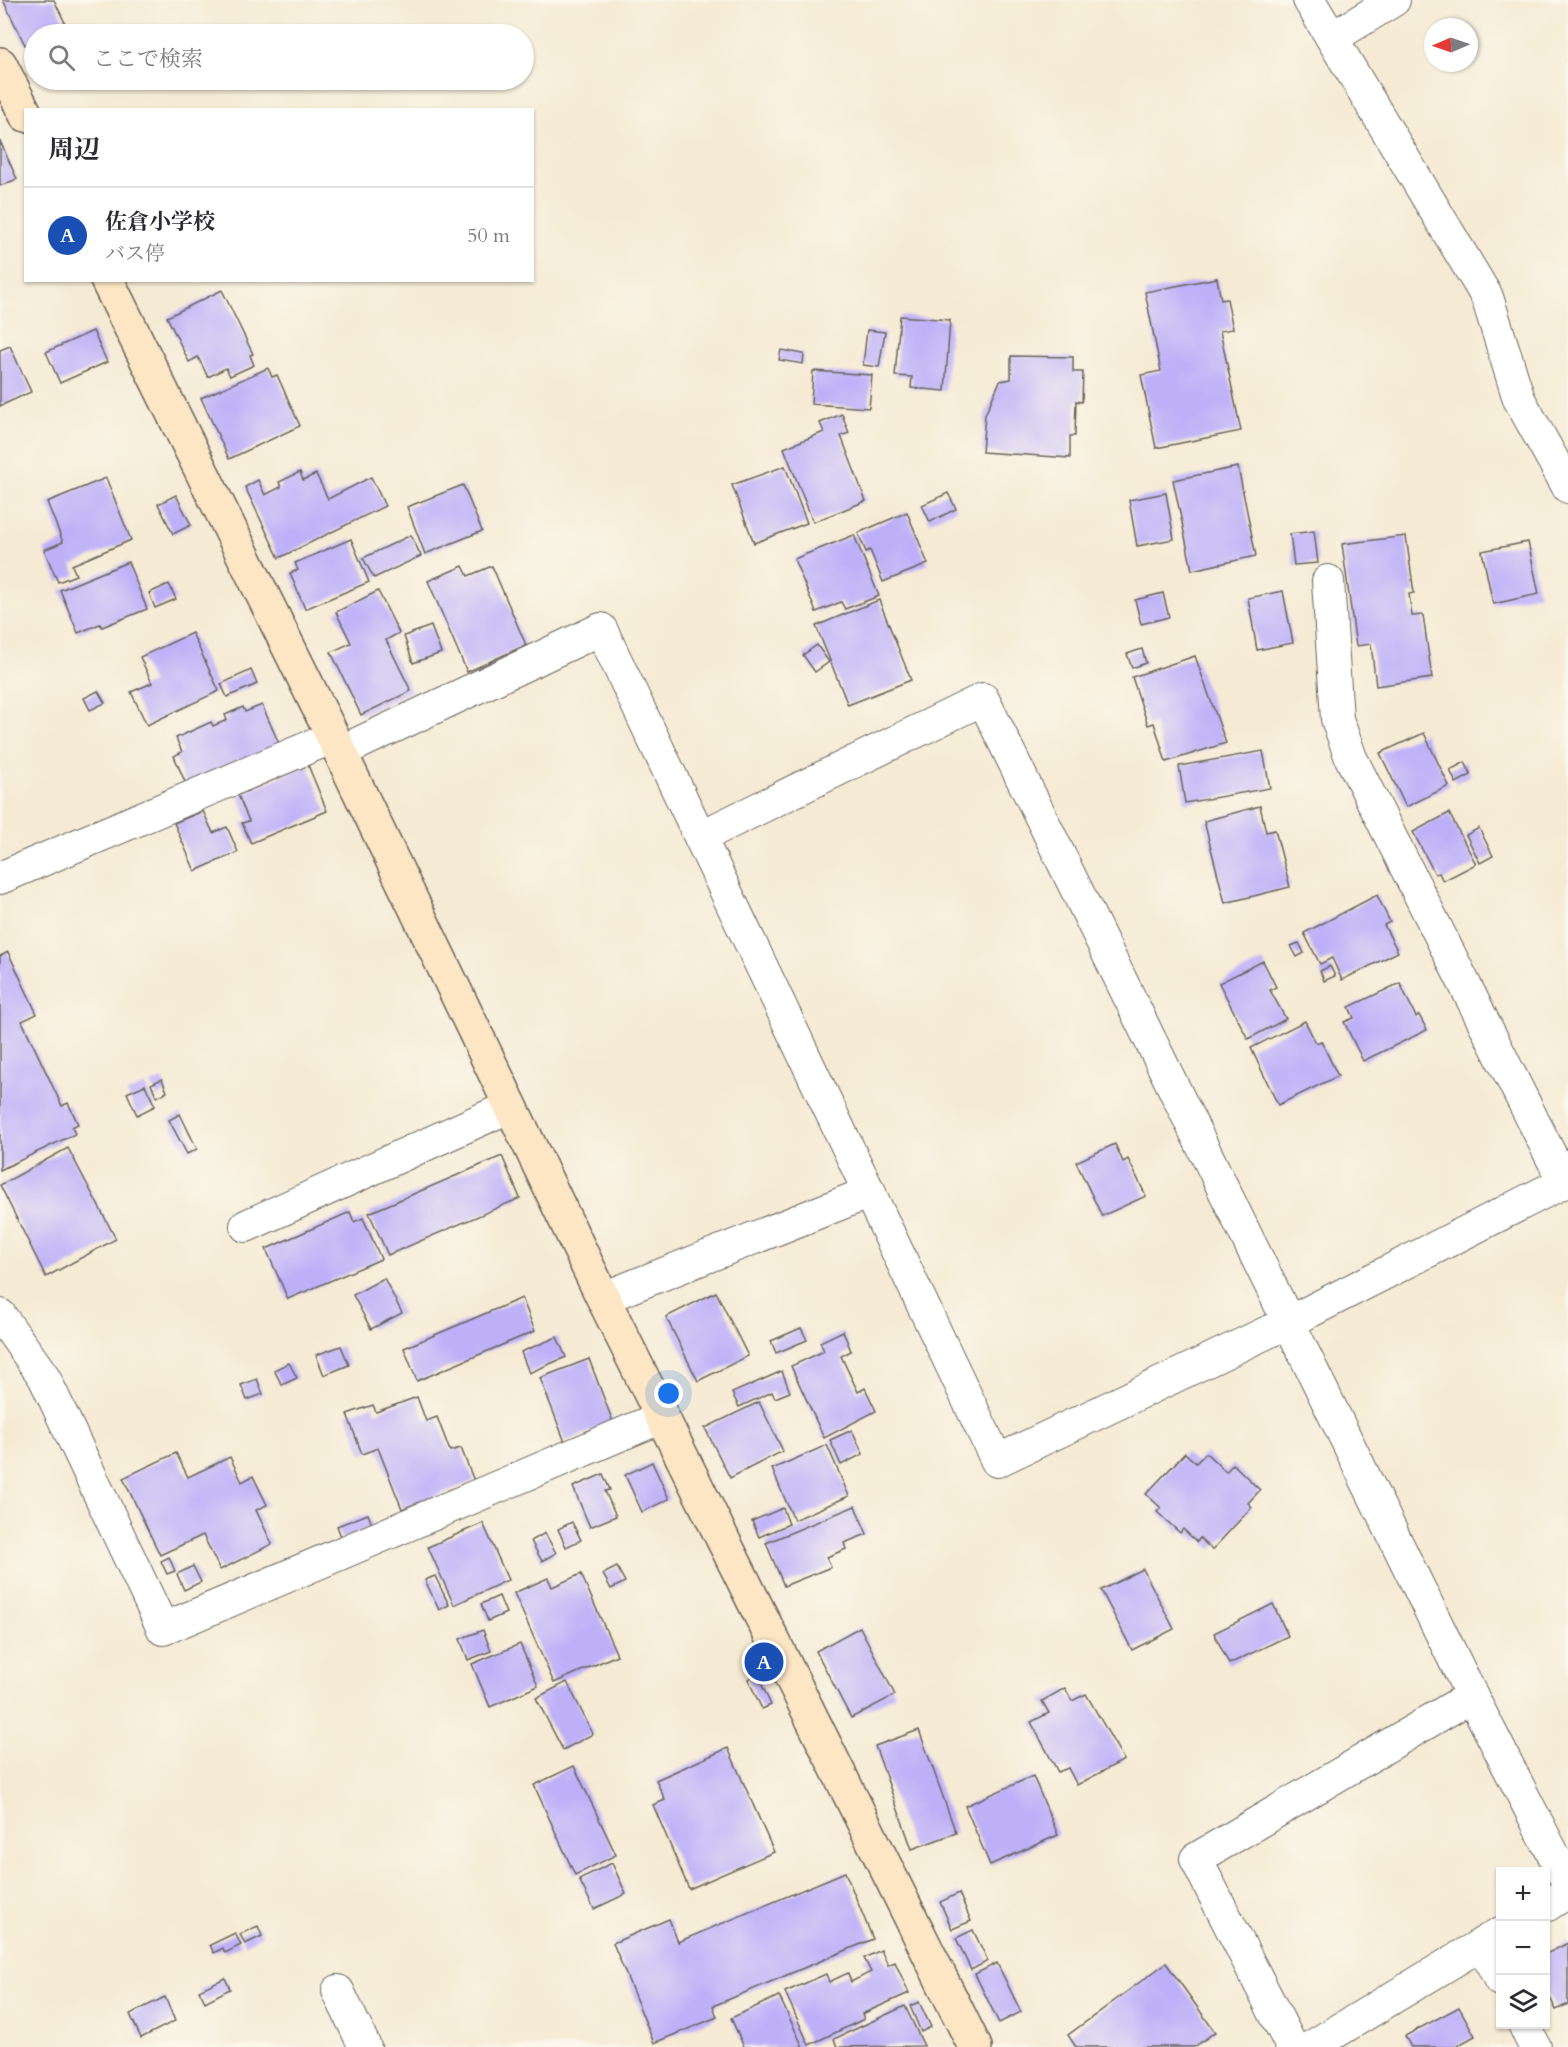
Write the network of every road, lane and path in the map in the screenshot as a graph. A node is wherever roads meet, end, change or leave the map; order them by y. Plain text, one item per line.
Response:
1 (1309, 0) edge
2 (1394, 0) edge
3 (1332, 38) junction
4 (0, 64) edge
5 (24, 111) edge
6 (108, 282) edge
7 (1568, 487) edge
8 (1328, 581) dead end
9 (337, 744) junction
10 (700, 837) junction
11 (0, 878) edge
12 (511, 1106) junction
13 (1566, 1181) edge
14 (870, 1192) junction
15 (246, 1226) dead end
16 (603, 1298) junction
17 (0, 1315) edge
18 (1289, 1322) junction
19 (662, 1417) junction
20 (1472, 1696) junction
21 (1568, 1883) edge
22 (1568, 1892) edge
23 (1550, 1903) edge
24 (1491, 1938) edge
25 (1499, 1975) edge
26 (338, 1990) dead end
27 (1526, 2029) edge
28 (365, 2047) edge
29 (975, 2047) edge
30 (1292, 2047) edge
31 (1311, 2047) edge
32 (1535, 2047) edge

1 - 3 street
2 - 3 street
3 - 7 street
4 - 5 street
6 - 9 street
8 - 13 street
9 - 10 street
9 - 11 street
9 - 12 street
10 - 14 street
10 - 18 street
12 - 15 street
12 - 16 street
13 - 18 street
14 - 16 street
14 - 18 street
16 - 19 street
17 - 19 street
18 - 20 street
19 - 29 street
20 - 21 street
20 - 30 street
22 - 23 street
24 - 25 street
24 - 31 street
26 - 28 street
27 - 32 street

